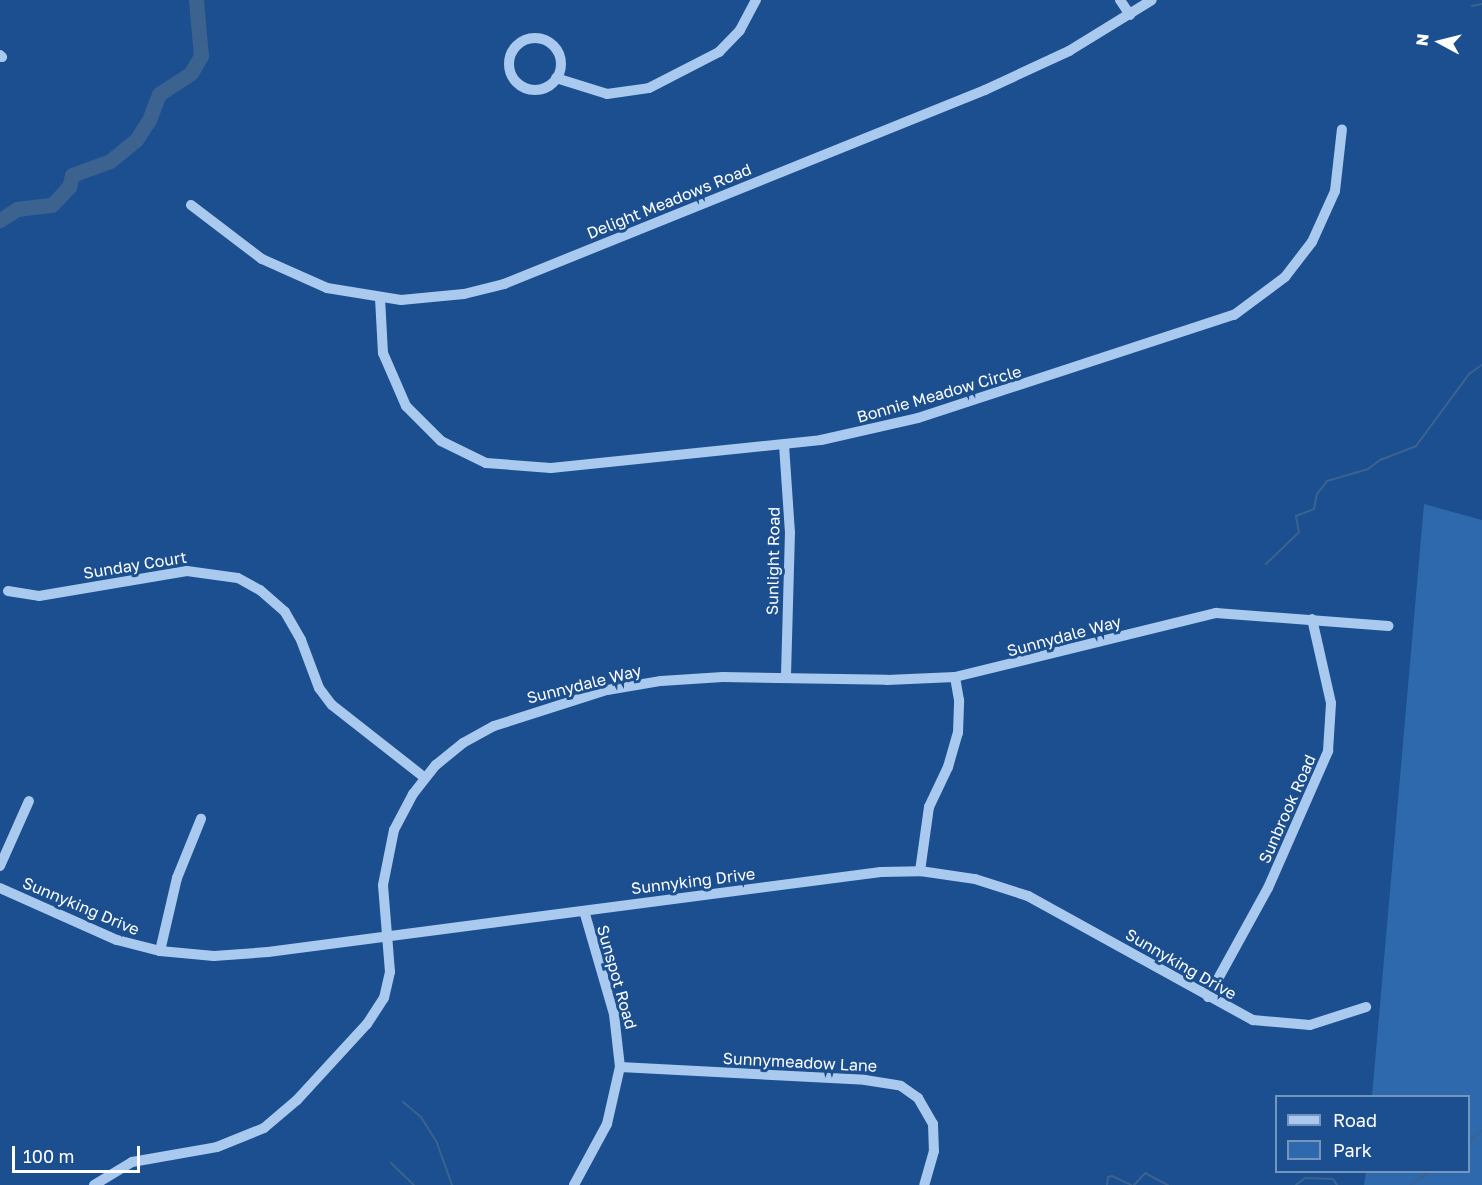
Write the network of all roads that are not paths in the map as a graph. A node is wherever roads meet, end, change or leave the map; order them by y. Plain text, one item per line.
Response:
1 (756, 0) edge
2 (1120, 0) edge
3 (1152, 0) edge
4 (1130, 15) junction
5 (556, 78) junction
6 (1342, 129) dead end
7 (191, 205) dead end
8 (380, 298) junction
9 (784, 445) junction
10 (8, 591) dead end
11 (1312, 619) junction
12 (1389, 626) dead end
13 (786, 677) junction
14 (955, 677) junction
15 (424, 778) junction
16 (29, 801) dead end
17 (201, 819) dead end
18 (0, 866) edge
19 (920, 871) junction
20 (0, 888) edge
21 (584, 911) junction
22 (388, 936) junction
23 (160, 951) junction
24 (1208, 997) junction
25 (1366, 1007) dead end
26 (620, 1067) junction
27 (94, 1185) edge
28 (574, 1185) edge
29 (924, 1185) edge

1 - 5 street
2 - 4 street
3 - 4 street, Delight Meadows Road
4 - 8 street, Delight Meadows Road
5 - 5 street
6 - 9 street, Bonnie Meadow Circle
7 - 8 street, Delight Meadows Road
8 - 9 street, Bonnie Meadow Circle
9 - 13 street, Sunlight Road
10 - 15 street, Sunday Court
11 - 12 street, Sunnydale Way
11 - 14 street, Sunnydale Way
11 - 24 street, Sunbrook Road
13 - 14 street, Sunnydale Way
13 - 15 street, Sunnydale Way
14 - 19 street
15 - 22 street, Sunnydale Way
16 - 18 street
17 - 23 street
19 - 21 street, Sunnyking Drive
19 - 24 street, Sunnyking Drive
20 - 23 street, Sunnyking Drive
21 - 22 street, Sunnyking Drive
21 - 26 street, Sunspot Road
22 - 23 street, Sunnyking Drive
22 - 27 street, Sunnydale Way
24 - 25 street, Sunnyking Drive
26 - 28 street, Sunspot Road
26 - 29 street, Sunnymeadow Lane

